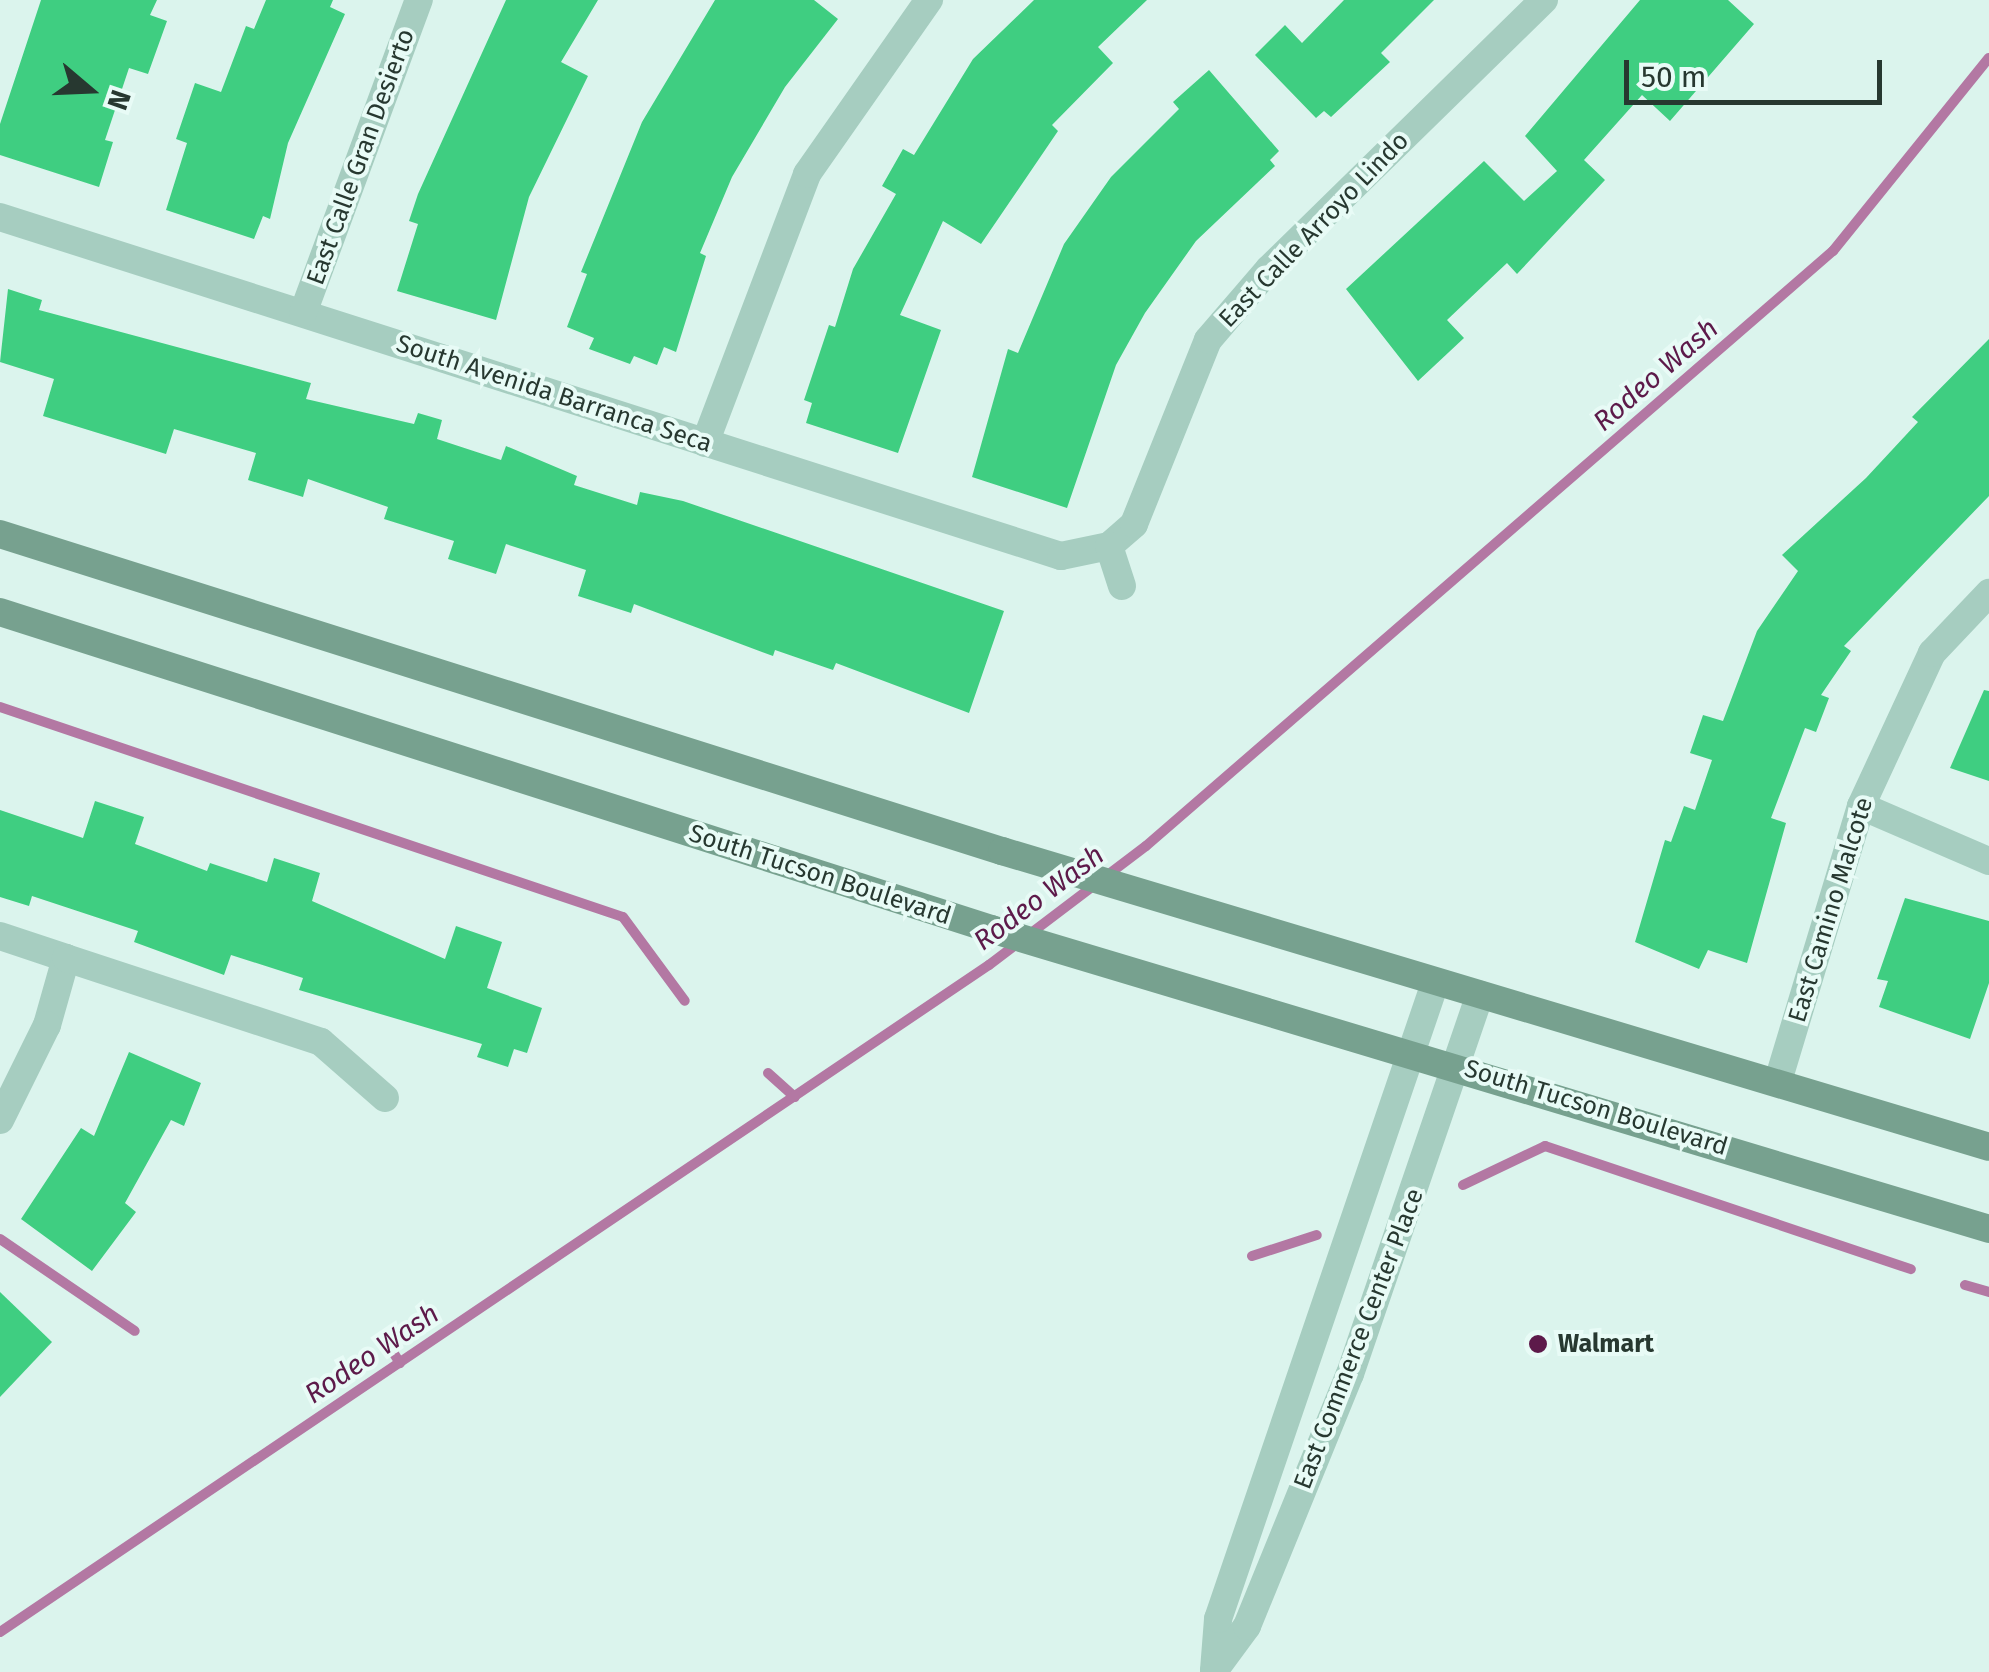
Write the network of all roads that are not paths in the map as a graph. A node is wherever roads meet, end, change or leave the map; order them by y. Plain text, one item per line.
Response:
1 (419, 0) edge
2 (929, 0) edge
3 (1544, 0) edge
4 (0, 217) edge
5 (303, 313) junction
6 (705, 442) junction
7 (0, 534) edge
8 (1109, 546) junction
9 (1122, 586) dead end
10 (1989, 593) edge
11 (0, 612) edge
12 (1861, 806) junction
13 (1989, 861) edge
14 (0, 936) edge
15 (66, 958) junction
16 (1435, 983) junction
17 (1480, 995) junction
18 (1412, 1054) junction
19 (1458, 1066) junction
20 (1778, 1081) junction
21 (384, 1098) dead end
22 (0, 1120) edge
23 (1989, 1148) edge
24 (1989, 1228) edge
25 (1213, 1671) edge

1 - 5 street, East Calle Gran Desierto
2 - 6 street
3 - 8 street, East Calle Arroyo Lindo
4 - 5 street, South Avenida Barranca Seca
5 - 6 street, South Avenida Barranca Seca
6 - 8 street, South Avenida Barranca Seca
7 - 16 main road
8 - 9 street
10 - 12 street, East Camino Malcote
11 - 18 main road, South Tucson Boulevard
12 - 13 street
12 - 20 street, East Camino Malcote
14 - 15 street
15 - 21 street
15 - 22 street
16 - 17 main road
16 - 18 street, East Commerce Center Place
17 - 19 street, East Commerce Center Place
17 - 20 main road
18 - 19 main road, South Tucson Boulevard
18 - 25 street, East Commerce Center Place
19 - 24 main road, South Tucson Boulevard
19 - 25 street, East Commerce Center Place
20 - 23 main road

